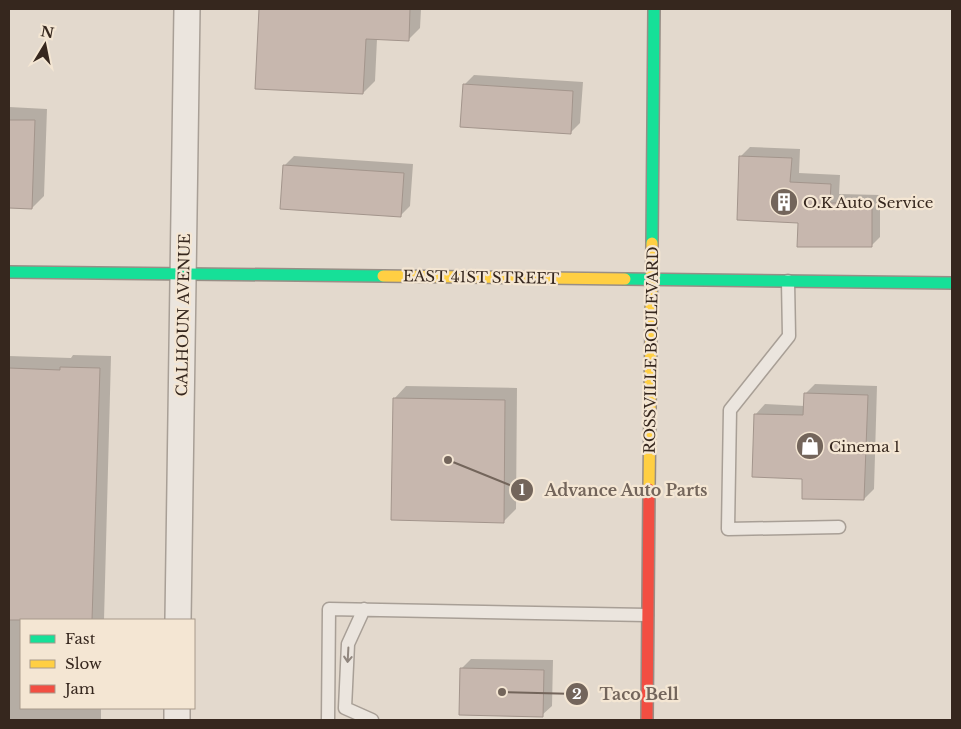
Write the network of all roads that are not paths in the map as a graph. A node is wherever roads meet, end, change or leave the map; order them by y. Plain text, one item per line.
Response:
1 (187, 9) edge
2 (654, 9) edge
3 (9, 272) edge
4 (184, 273) junction
5 (652, 279) junction
6 (788, 281) junction
7 (952, 283) edge
8 (838, 527) dead end
9 (364, 609) junction
10 (647, 615) junction
11 (178, 619) edge
12 (328, 720) edge
13 (372, 720) edge
14 (647, 720) edge

1 - 4 street, CALHOUN AVENUE
2 - 5 main road, ROSSVILLE BOULEVARD
3 - 4 main road, EAST 41ST STREET
4 - 5 main road, EAST 41ST STREET
4 - 11 street, CALHOUN AVENUE
5 - 6 main road, EAST 41ST STREET
5 - 10 main road, ROSSVILLE BOULEVARD
6 - 7 main road, EAST 41ST STREET
6 - 8 lane
9 - 10 lane
9 - 12 lane
9 -> 13 lane
10 - 14 main road, ROSSVILLE BOULEVARD

